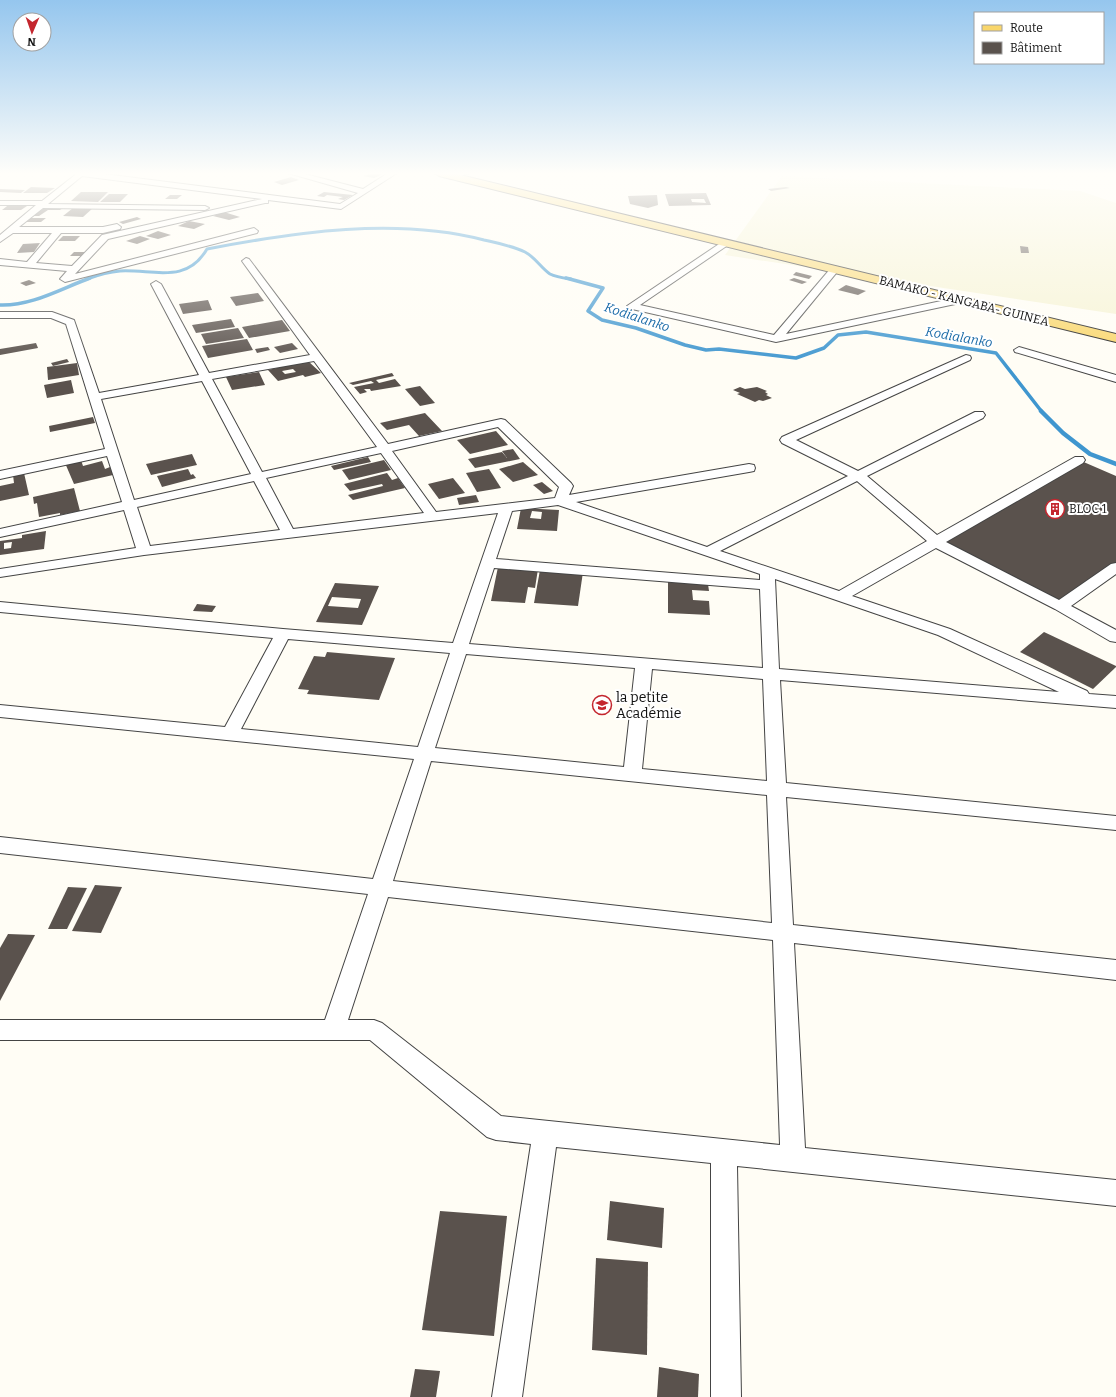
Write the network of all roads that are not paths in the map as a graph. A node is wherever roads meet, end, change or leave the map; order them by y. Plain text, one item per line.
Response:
1 (52, 238) edge
2 (104, 238) edge
3 (222, 238) edge
4 (705, 238) edge
5 (725, 243) junction
6 (246, 261) dead end
7 (0, 262) edge
8 (29, 265) junction
9 (74, 269) junction
10 (834, 270) junction
11 (156, 284) dead end
12 (960, 300) junction
13 (0, 315) edge
14 (1116, 338) edge
15 (776, 339) junction
16 (1019, 350) dead end
17 (317, 358) junction
18 (966, 358) dead end
19 (206, 378) junction
20 (1116, 379) edge
21 (94, 397) junction
22 (980, 415) dead end
23 (384, 448) junction
24 (111, 451) junction
25 (1079, 460) dead end
26 (749, 468) dead end
27 (0, 475) edge
28 (259, 476) junction
29 (859, 476) junction
30 (560, 501) junction
31 (129, 505) junction
32 (506, 508) junction
33 (433, 516) junction
34 (0, 533) edge
35 (289, 534) junction
36 (936, 542) junction
37 (144, 551) junction
38 (707, 552) junction
39 (487, 562) junction
40 (1116, 567) edge
41 (0, 573) edge
42 (768, 579) junction
43 (839, 597) junction
44 (1060, 606) junction
45 (0, 607) edge
46 (283, 634) junction
47 (1116, 637) edge
48 (459, 648) junction
49 (644, 663) junction
50 (772, 674) junction
51 (1092, 700) junction
52 (1116, 702) edge
53 (0, 711) edge
54 (230, 734) junction
55 (424, 754) junction
56 (632, 774) junction
57 (777, 789) junction
58 (1116, 823) edge
59 (0, 844) edge
60 (380, 886) junction
61 (783, 932) junction
62 (1116, 970) edge
63 (0, 1030) edge
64 (333, 1031) junction
65 (545, 1134) junction
66 (724, 1153) junction
67 (793, 1160) junction
68 (1116, 1193) edge
69 (507, 1397) edge
70 (726, 1397) edge

1 - 8 street
2 - 9 street
3 - 9 street
4 - 5 main road, BAMAKO - KANGABA- GUINEA
5 - 10 main road, BAMAKO - KANGABA- GUINEA
5 - 15 street
6 - 17 street
7 - 8 street
8 - 9 street
10 - 12 main road, BAMAKO - KANGABA- GUINEA
10 - 15 street
11 - 19 street
12 - 14 main road, BAMAKO - KANGABA- GUINEA
12 - 15 street
13 - 21 street
16 - 20 street
17 - 19 street
17 - 23 street
18 - 29 street
19 - 21 street
19 - 28 street
21 - 24 street
22 - 29 street
23 - 28 street
23 - 30 street
23 - 33 street
24 - 27 street
24 - 31 street
25 - 36 street
26 - 30 street
28 - 31 street
28 - 35 street
29 - 36 street
29 - 38 street
30 - 32 street
30 - 38 street
31 - 34 street
31 - 37 street
32 - 33 street
32 - 39 street
33 - 35 street
35 - 37 street
36 - 43 street
36 - 44 street
37 - 41 street
38 - 42 street
39 - 42 street
39 - 48 street
40 - 44 street
42 - 43 street
42 - 50 street
43 - 51 street
44 - 47 street
45 - 46 street
46 - 48 street
46 - 54 street
48 - 49 street
48 - 55 street
49 - 50 street
49 - 56 street
50 - 51 street
50 - 57 street
51 - 52 street
53 - 54 street
54 - 55 street
55 - 56 street
55 - 60 street
56 - 57 street
57 - 58 street
57 - 61 street
59 - 60 street
60 - 61 street
60 - 64 street
61 - 62 street
61 - 67 street
63 - 64 street
64 - 65 street
65 - 66 street
65 - 69 street
66 - 67 street
66 - 70 street
67 - 68 street

